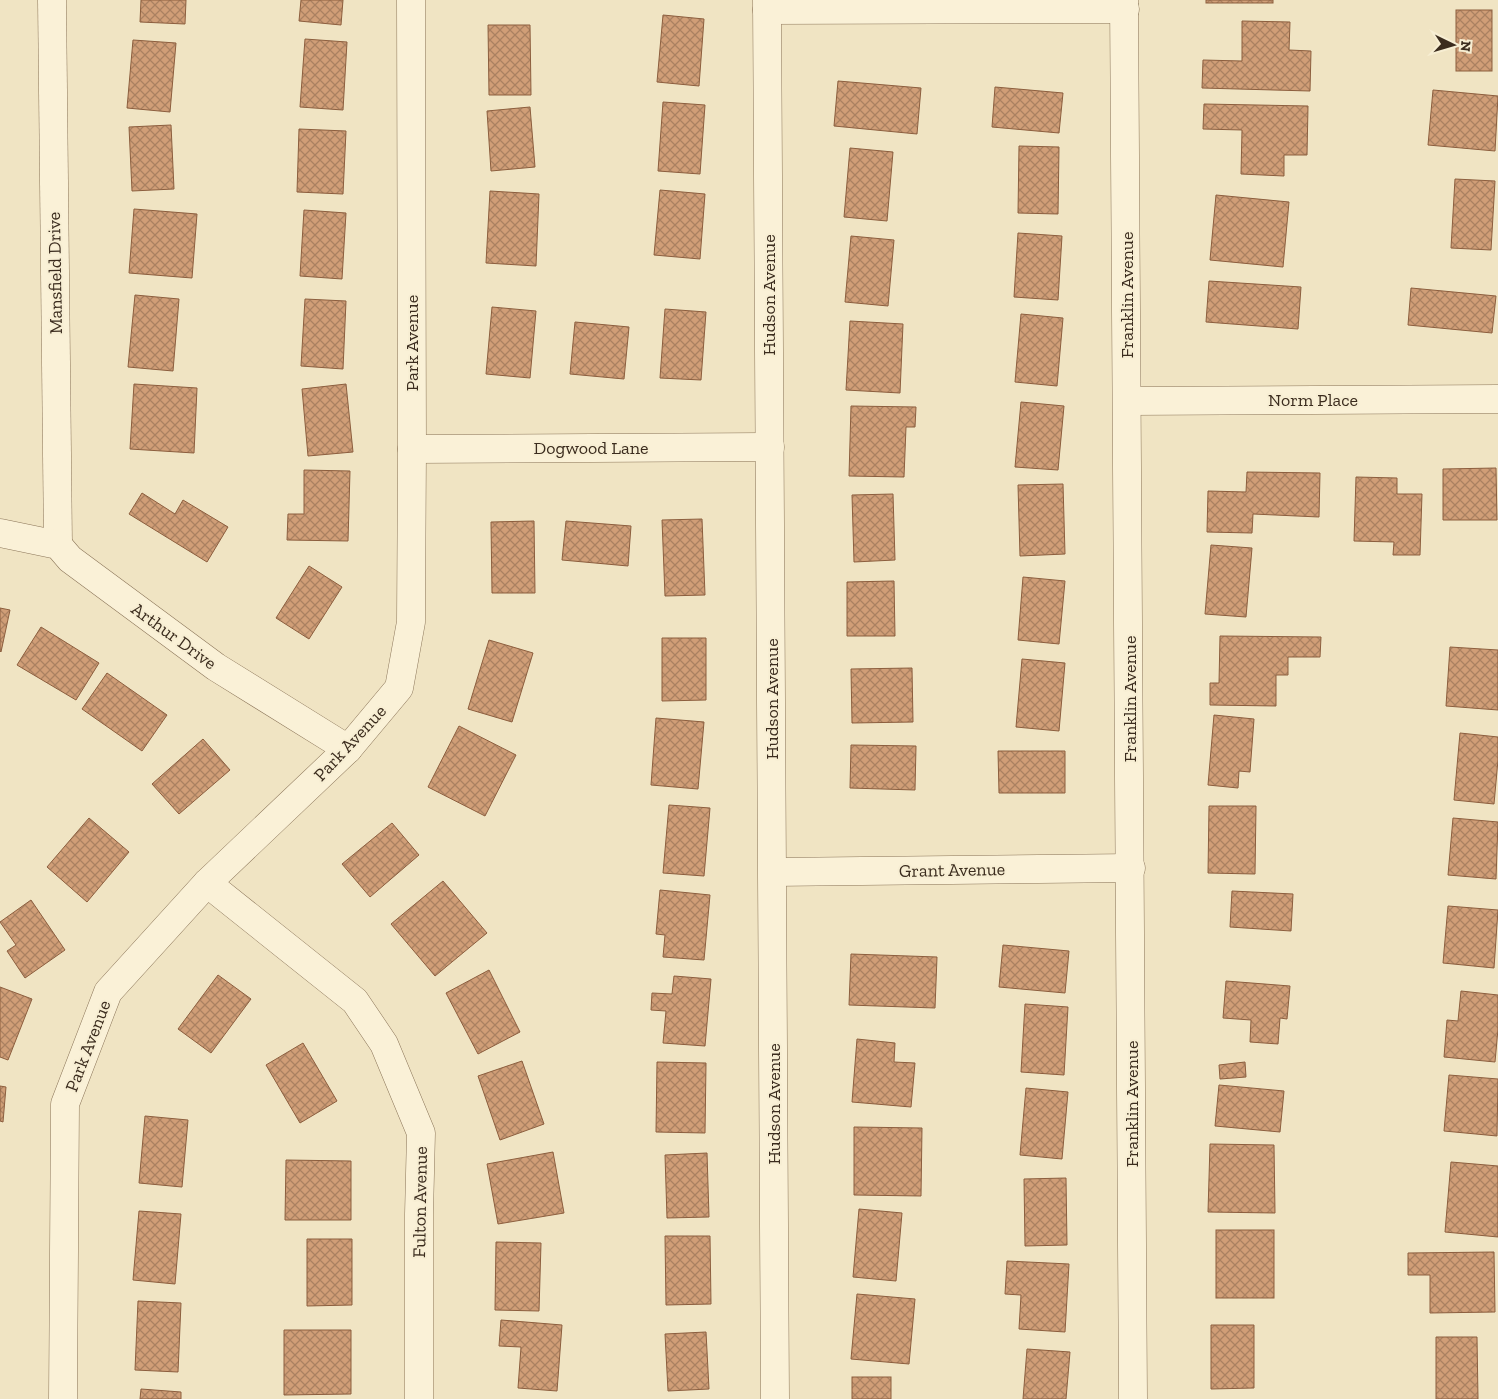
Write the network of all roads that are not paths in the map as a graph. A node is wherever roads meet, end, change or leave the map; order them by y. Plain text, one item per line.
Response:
1 (52, 0) edge
2 (411, 0) edge
3 (1124, 4) edge
4 (767, 5) edge
5 (1498, 399) edge
6 (1128, 401) junction
7 (770, 448) junction
8 (412, 449) junction
9 (0, 533) edge
10 (58, 545) junction
11 (348, 749) junction
12 (1131, 868) junction
13 (773, 872) junction
14 (207, 883) junction
15 (63, 1399) edge
16 (419, 1399) edge
17 (775, 1399) edge
18 (1133, 1399) edge

1 - 10 street, Mansfield Drive
2 - 8 street, Park Avenue
3 - 4 street
3 - 6 street, Franklin Avenue
4 - 7 street, Hudson Avenue
5 - 6 street, Norm Place
6 - 12 street, Franklin Avenue
7 - 8 street, Dogwood Lane
7 - 13 street, Hudson Avenue
8 - 11 street, Park Avenue
9 - 10 street
10 - 11 street, Arthur Drive
11 - 14 street, Park Avenue
12 - 13 street, Grant Avenue
12 - 18 street, Franklin Avenue
13 - 17 street, Hudson Avenue
14 - 15 street, Park Avenue
14 - 16 street, Fulton Avenue

